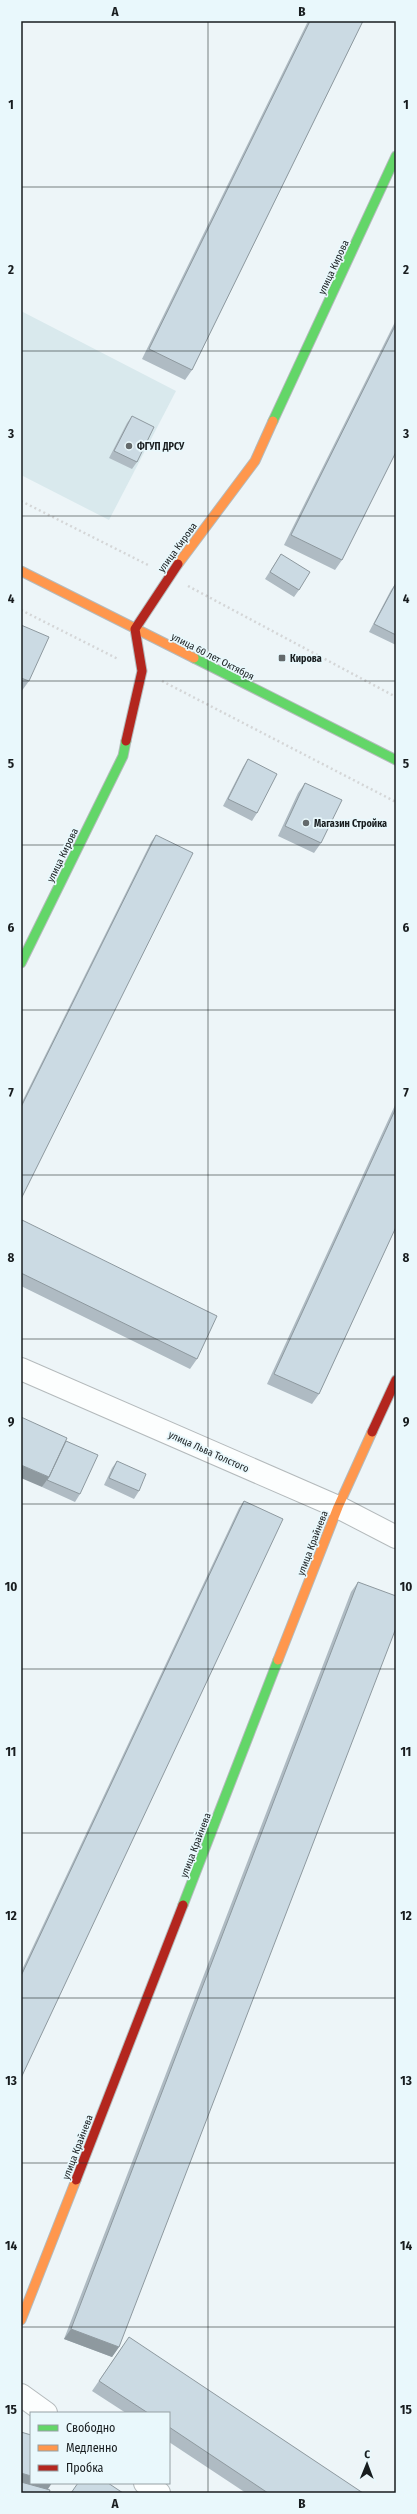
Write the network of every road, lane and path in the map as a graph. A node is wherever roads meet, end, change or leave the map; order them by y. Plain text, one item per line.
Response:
1 (396, 156) edge
2 (21, 501) edge
3 (21, 571) edge
4 (169, 576) junction
5 (21, 610) edge
6 (136, 629) junction
7 (142, 671) junction
8 (396, 697) edge
9 (396, 760) edge
10 (396, 802) edge
11 (21, 963) edge
12 (21, 1369) edge
13 (396, 1380) edge
14 (338, 1507) junction
15 (396, 1536) edge
16 (21, 2320) edge
17 (21, 2395) edge
18 (45, 2412) edge
19 (146, 2484) edge
20 (159, 2493) edge

1 - 4 street, улица Кирова
2 - 4 path
3 - 6 street, улица 60 лет Октября
4 - 6 street, улица Кирова
4 - 8 path
5 - 7 path
6 - 7 street, улица Кирова
6 - 9 street, улица 60 лет Октября
7 - 10 path
7 - 11 street, улица Кирова
12 - 14 street, улица Льва Толстого
13 - 14 street, улица Крайнева
14 - 15 street, улица Льва Толстого
14 - 16 street, улица Крайнева
17 - 18 street
19 - 20 street

